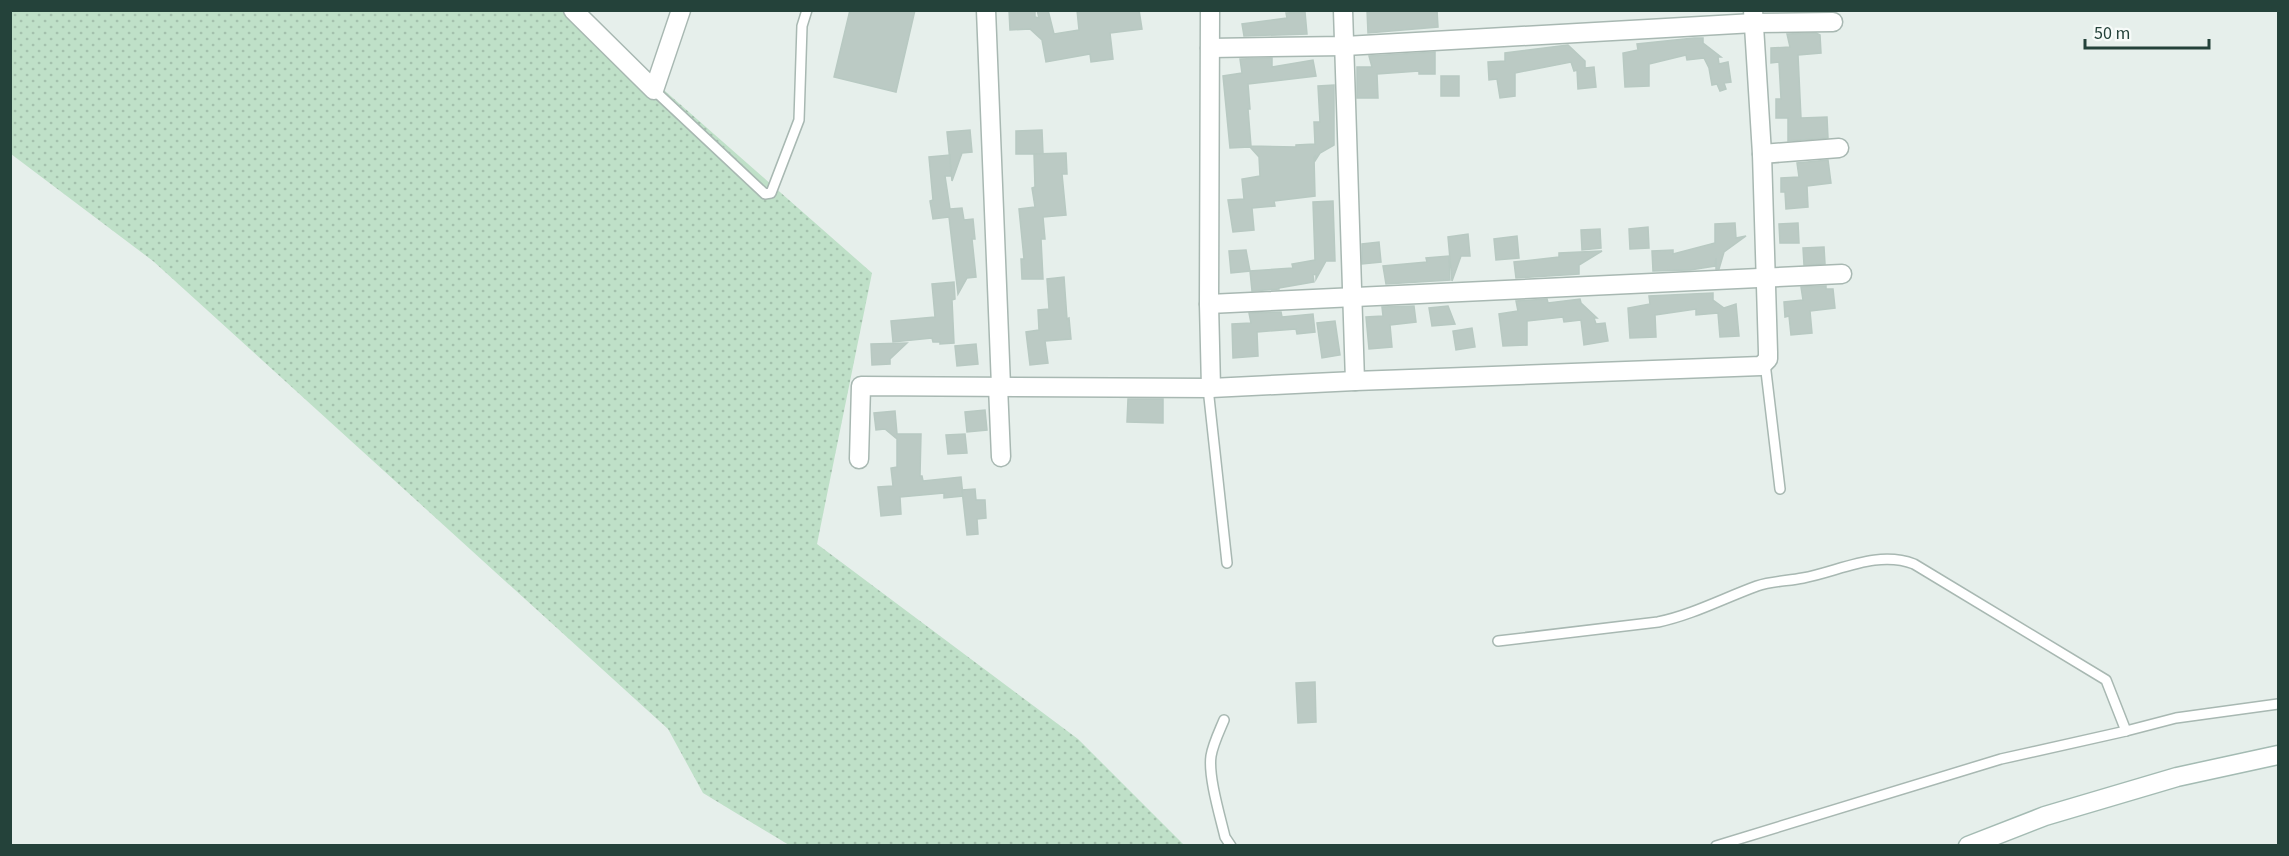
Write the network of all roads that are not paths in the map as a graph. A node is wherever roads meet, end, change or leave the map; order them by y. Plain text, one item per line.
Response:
1 (573, 10) edge
2 (681, 10) edge
3 (807, 10) edge
4 (986, 10) edge
5 (1210, 10) edge
6 (1343, 10) edge
7 (1754, 17) edge
8 (1833, 22) dead end
9 (1345, 46) junction
10 (1210, 48) junction
11 (654, 90) junction
12 (1839, 148) dead end
13 (1762, 154) junction
14 (1842, 274) dead end
15 (1766, 277) junction
16 (1352, 297) junction
17 (1209, 304) junction
18 (1765, 363) junction
19 (1355, 381) junction
20 (999, 386) junction
21 (1210, 388) junction
22 (1000, 458) dead end
23 (859, 459) dead end
24 (1780, 489) dead end
25 (1227, 563) dead end
26 (1497, 641) dead end
27 (2278, 704) edge
28 (1224, 720) dead end
29 (2126, 732) junction
30 (2278, 755) edge
31 (1231, 846) edge
32 (1716, 846) edge
33 (1968, 846) edge

1 - 11 street
2 - 11 street
3 - 11 lane
4 - 20 street
5 - 10 street
6 - 9 street
7 - 8 street
7 - 9 street
7 - 13 street
9 - 10 street
9 - 16 street
10 - 17 street
12 - 13 street
13 - 15 street
14 - 15 street
15 - 16 street
15 - 18 street
16 - 17 street
16 - 19 street
17 - 21 street
18 - 19 street
18 - 24 lane
19 - 21 street
20 - 21 street
20 - 22 street
20 - 23 street
21 - 25 lane
26 - 29 lane
27 - 29 lane
28 - 31 lane
29 - 32 lane
30 - 33 street

